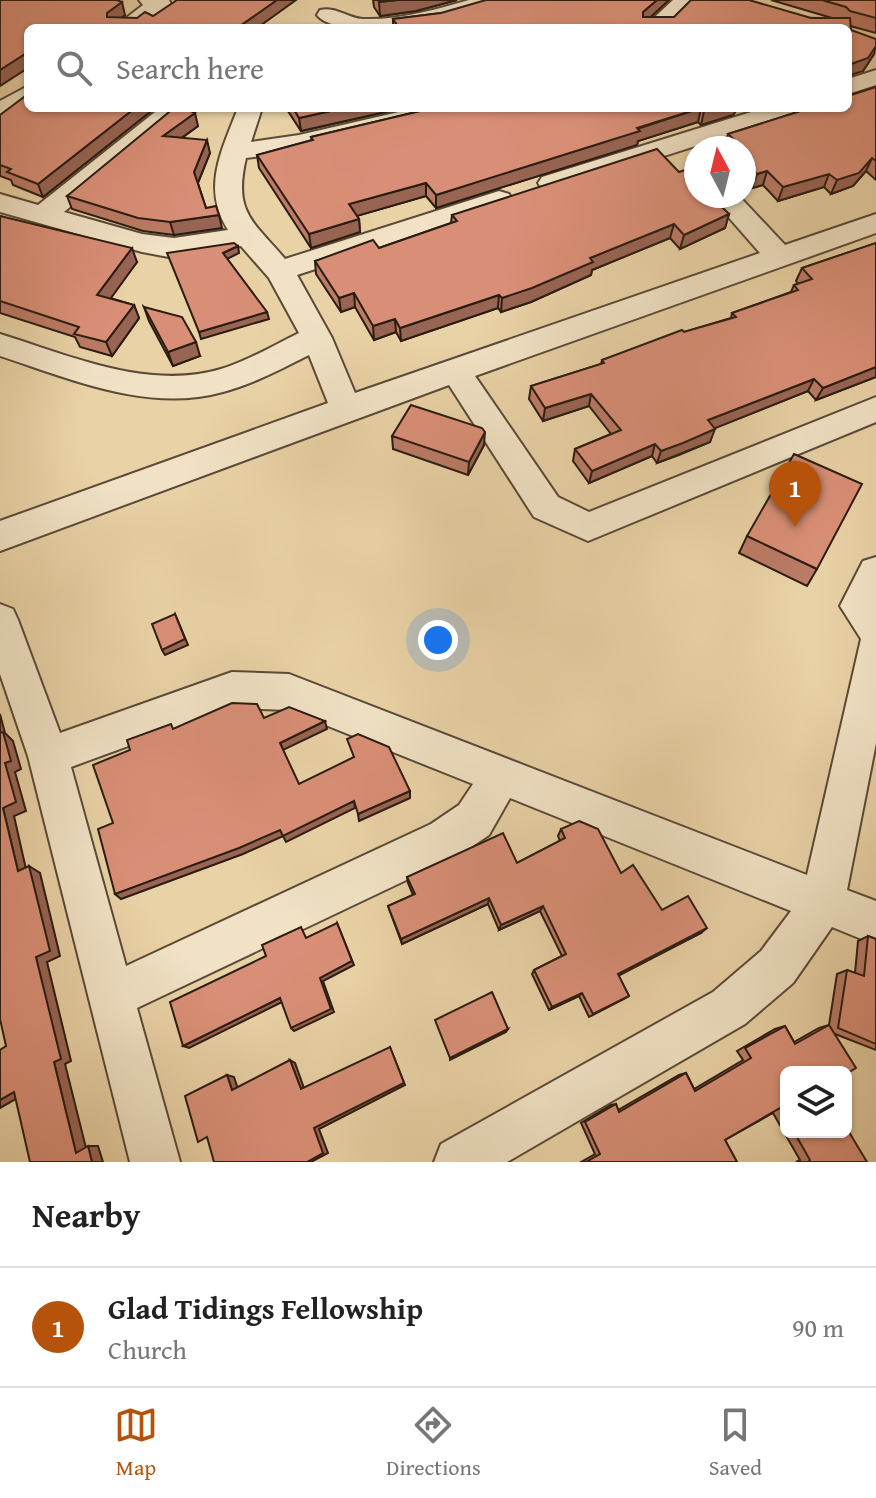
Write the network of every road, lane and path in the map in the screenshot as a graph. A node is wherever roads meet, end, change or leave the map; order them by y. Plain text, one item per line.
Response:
1 (348, 0) edge
2 (495, 0) edge
3 (686, 0) edge
4 (159, 1) edge
5 (319, 22) edge
6 (130, 24) edge
7 (407, 24) edge
8 (659, 24) edge
9 (876, 77) edge
10 (852, 86) edge
11 (24, 96) edge
12 (0, 112) edge
13 (171, 112) edge
14 (249, 112) edge
15 (432, 112) edge
16 (758, 114) edge
17 (675, 143) junction
18 (234, 152) junction
19 (684, 153) edge
20 (0, 203) edge
21 (735, 208) edge
22 (42, 215) junction
23 (876, 223) edge
24 (246, 236) junction
25 (780, 257) junction
26 (279, 271) junction
27 (317, 338) junction
28 (0, 345) edge
29 (455, 370) junction
30 (346, 409) junction
31 (876, 409) edge
32 (0, 536) edge
33 (876, 572) edge
34 (0, 620) edge
35 (876, 630) edge
36 (876, 647) edge
37 (48, 756) junction
38 (501, 775) junction
39 (823, 903) junction
40 (876, 923) edge
41 (113, 996) junction
42 (477, 1158) edge
43 (155, 1162) edge

1 - 5 street
2 - 7 street
3 - 8 street
4 - 6 street
9 - 10 street
11 - 12 street
13 - 22 street
14 - 18 street
15 - 18 street
16 - 17 street
17 - 19 street
17 - 26 street
18 - 24 street
20 - 22 street
21 - 25 street
22 - 24 street
23 - 25 street
24 - 26 street
25 - 29 street
26 - 27 street
27 - 28 street
27 - 30 street
29 - 30 street
29 - 31 street
30 - 32 street
33 - 35 street
34 - 37 street
36 - 39 street
37 - 38 street
37 - 41 street
38 - 39 street
38 - 41 street
39 - 40 street
39 - 42 street
41 - 43 street

